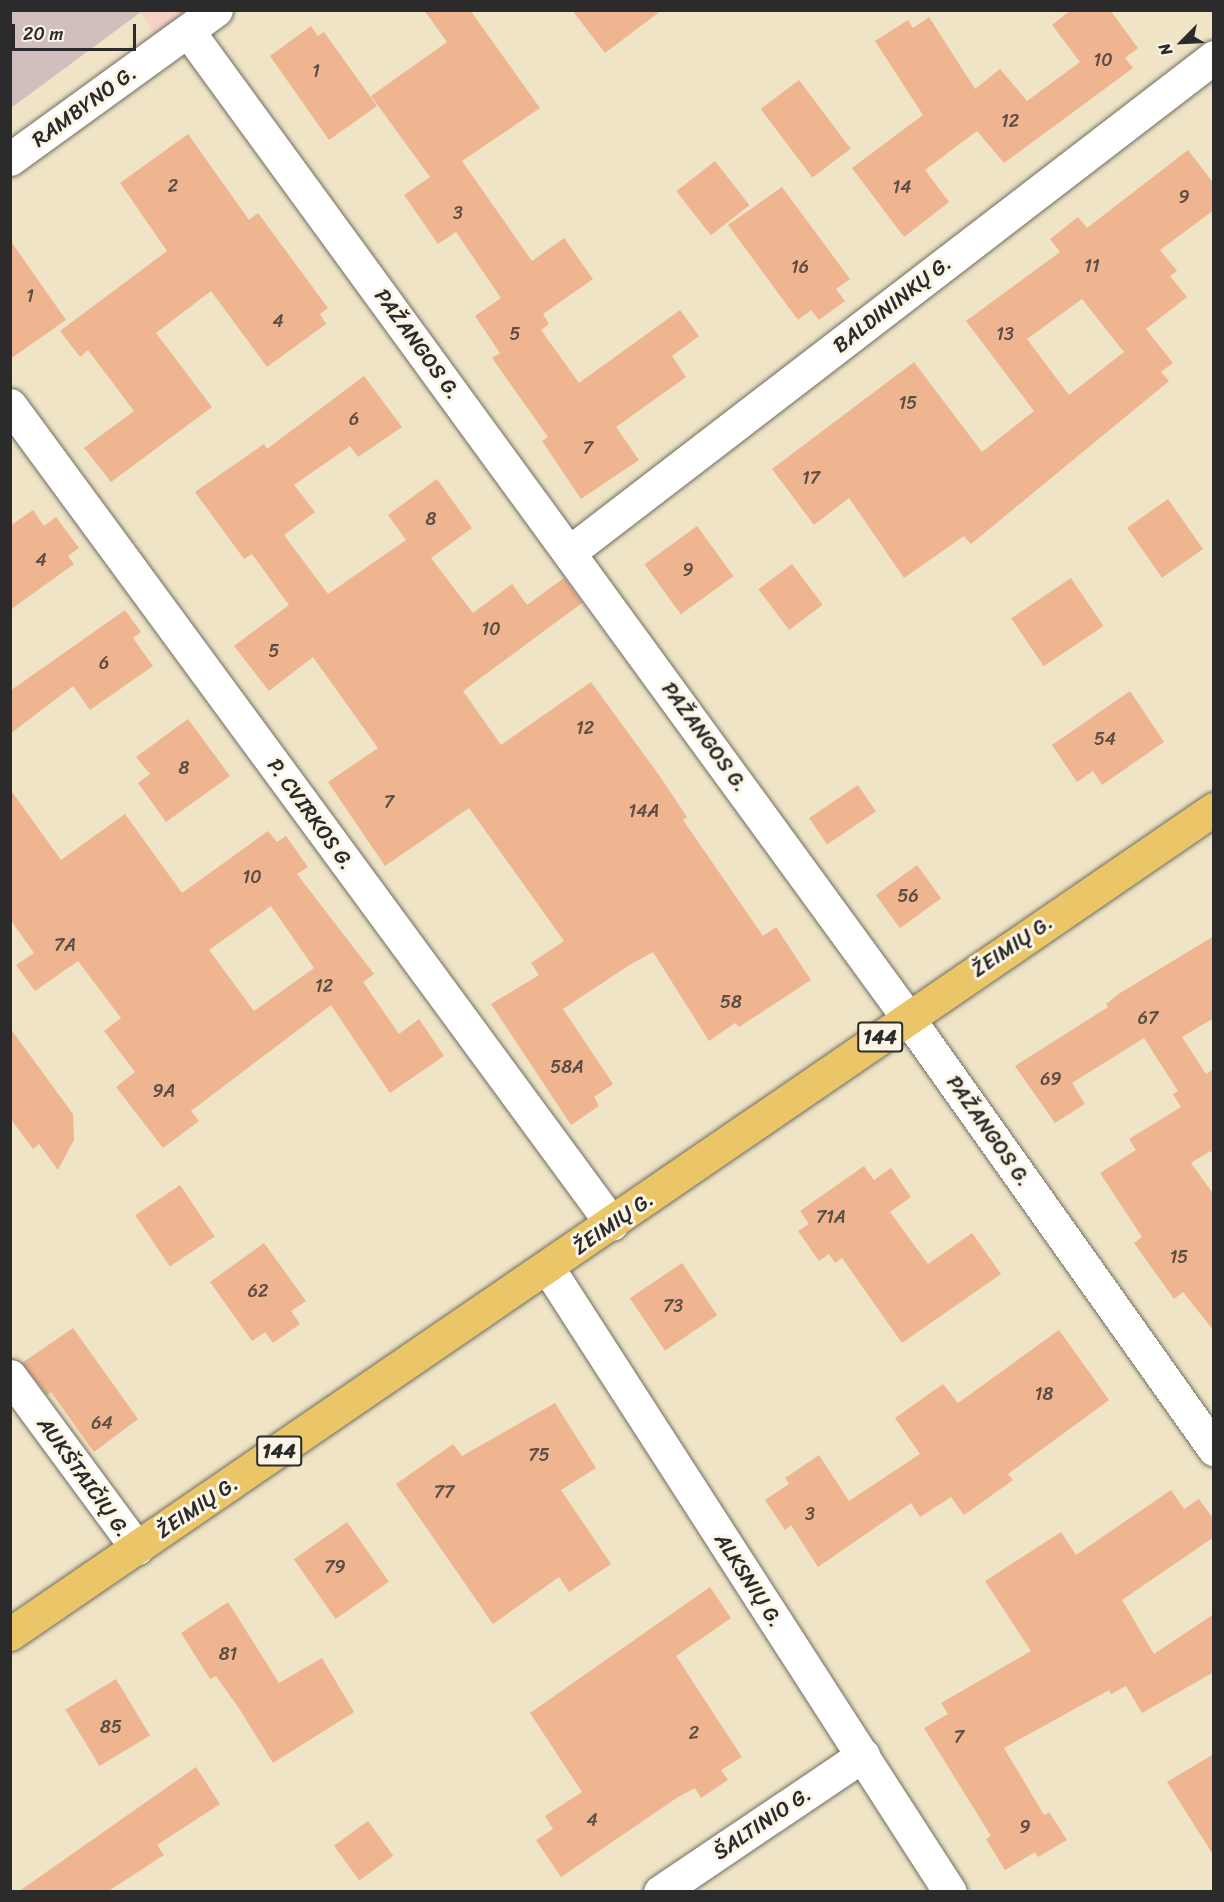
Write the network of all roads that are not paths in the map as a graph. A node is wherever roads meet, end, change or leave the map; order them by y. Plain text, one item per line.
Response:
1 (216, 10) edge
2 (188, 31) junction
3 (1214, 57) edge
4 (10, 159) edge
5 (10, 405) edge
6 (571, 551) junction
7 (1214, 809) edge
8 (908, 1018) junction
9 (612, 1224) junction
10 (548, 1268) junction
11 (10, 1376) edge
12 (1214, 1449) edge
13 (137, 1548) junction
14 (10, 1634) edge
15 (863, 1755) junction
16 (660, 1892) edge
17 (950, 1892) edge

1 - 2 street, RAMBYNO G.
2 - 4 street, RAMBYNO G.
2 - 6 street, PAŽANGOS G.
3 - 6 street, BALDININKŲ G.
5 - 9 street, P. CVIRKOS G.
6 - 8 street, PAŽANGOS G.
7 - 8 main road, ŽEIMIŲ G. / 144
8 - 9 main road, ŽEIMIŲ G. / 144
8 - 12 street, PAŽANGOS G.
9 - 10 main road, ŽEIMIŲ G. / 144
10 - 13 main road, ŽEIMIŲ G. / 144
10 - 15 street, ALKSNIŲ G.
11 - 13 street, AUKŠTAIČIŲ G.
13 - 14 main road, ŽEIMIŲ G. / 144
15 - 16 street, ŠALTINIO G.
15 - 17 street, ALKSNIŲ G.

